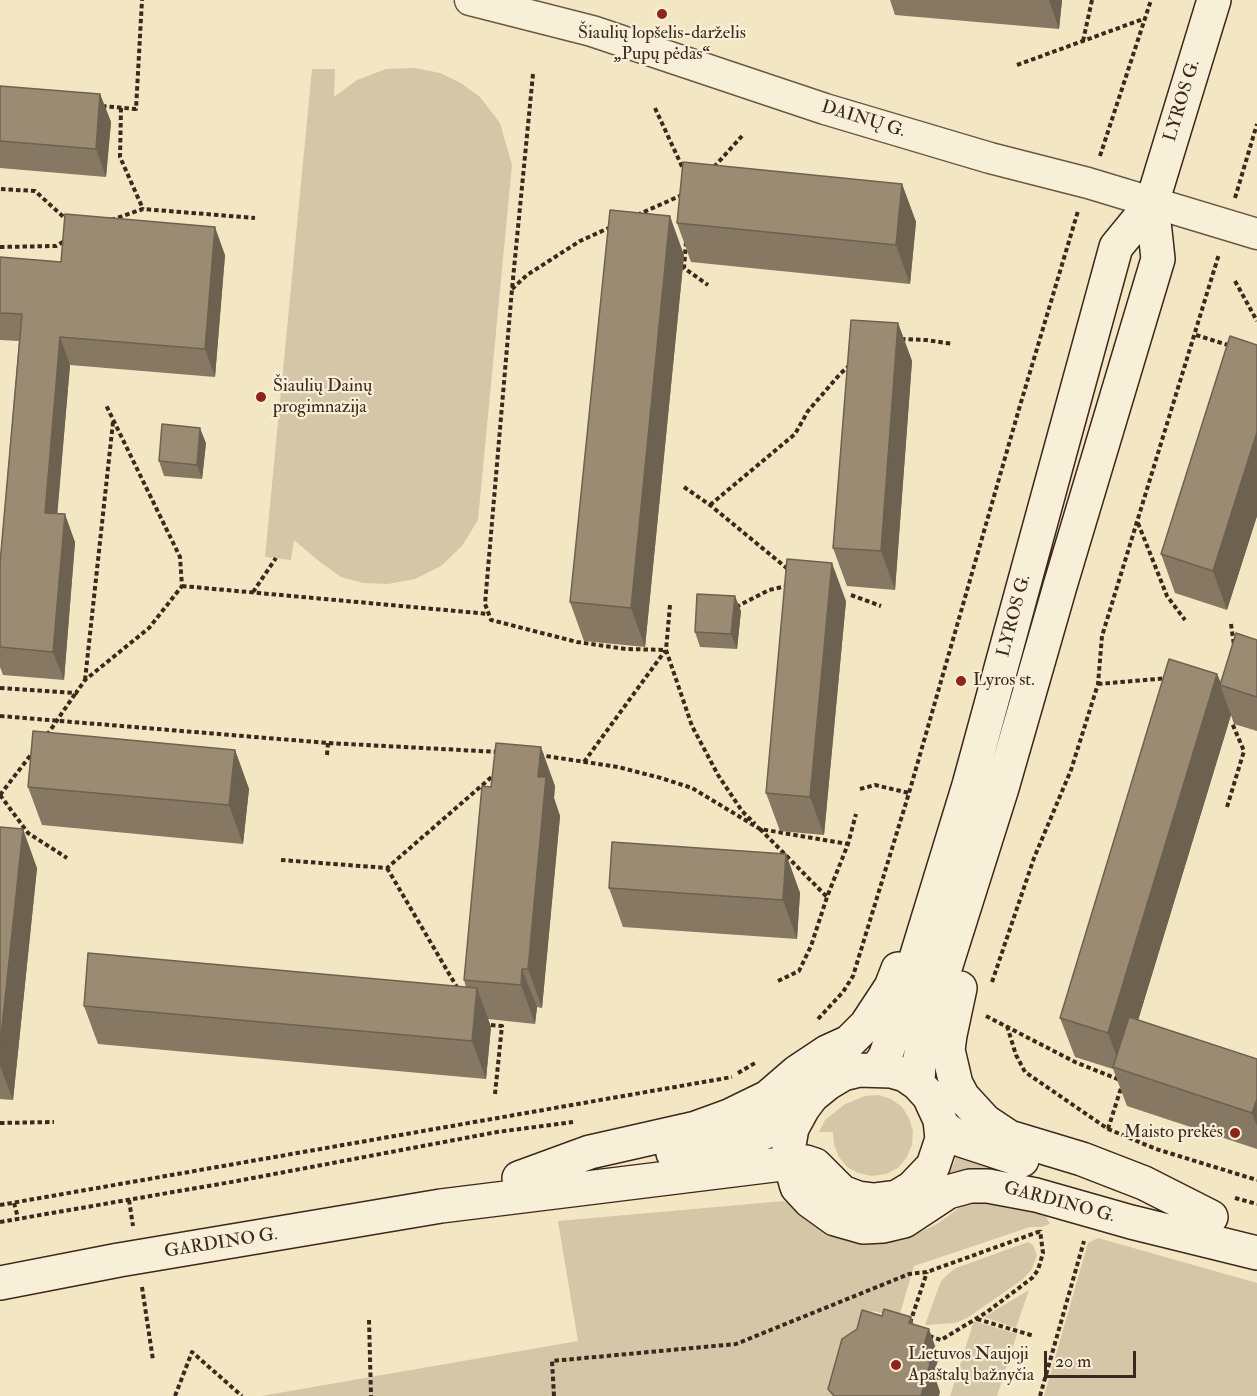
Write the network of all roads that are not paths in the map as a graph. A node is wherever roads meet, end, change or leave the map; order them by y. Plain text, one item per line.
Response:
1 (470, 0) edge
2 (1214, 0) edge
3 (1152, 202) junction
4 (1257, 234) edge
5 (969, 785) junction
6 (1002, 788) junction
7 (876, 1070) junction
8 (918, 1084) junction
9 (803, 1108) junction
10 (942, 1126) junction
11 (790, 1163) junction
12 (519, 1178) junction
13 (804, 1196) junction
14 (441, 1206) junction
15 (1211, 1217) junction
16 (1257, 1231) edge
17 (1257, 1253) edge
18 (0, 1283) edge

1 - 3 street, DAINŲ G.
2 - 3 street, LYROS G.
3 - 4 street, DAINŲ G.
3 - 5 street, LYROS G.
3 - 6 street, LYROS G.
5 - 7 street, LYROS G.
5 - 12 street
6 - 8 street, LYROS G.
6 - 15 street
7 - 8 street, GARDINO G.
7 - 9 street, GARDINO G.
8 - 10 street, GARDINO G.
9 - 11 street, GARDINO G.
9 - 12 street, GARDINO G.
10 - 11 street, GARDINO G.
10 - 15 street, GARDINO G.
11 - 13 street, GARDINO G.
11 - 14 street, GARDINO G.
12 - 14 street, GARDINO G.
13 - 14 street
13 - 17 street, GARDINO G.
14 - 18 street, GARDINO G.
15 - 16 street, GARDINO G.

